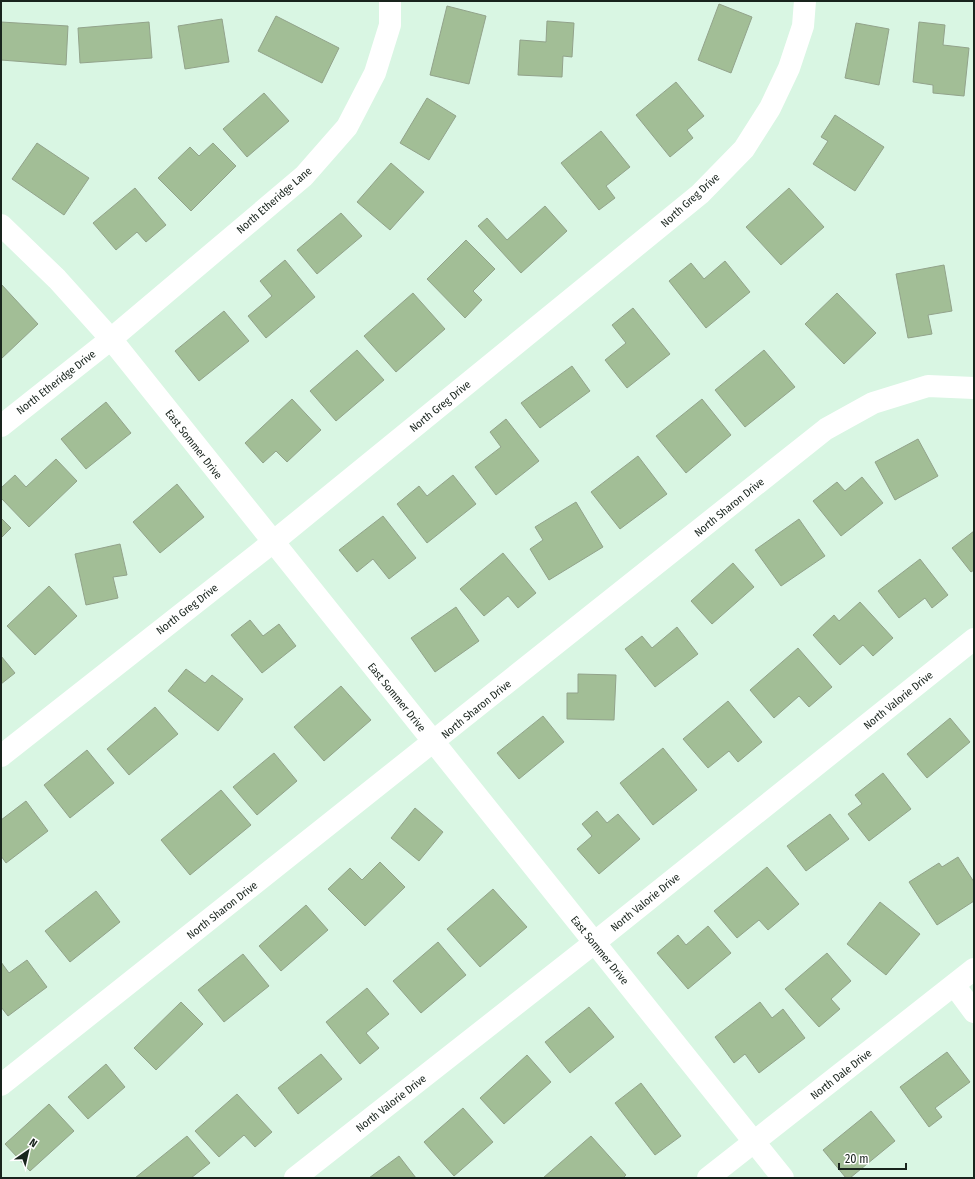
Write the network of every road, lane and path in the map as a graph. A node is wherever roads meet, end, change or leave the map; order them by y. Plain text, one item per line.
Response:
1 (390, 1) edge
2 (805, 1) edge
3 (1, 225) edge
4 (111, 339) junction
5 (974, 388) edge
6 (1, 426) edge
7 (273, 542) junction
8 (974, 639) edge
9 (434, 742) junction
10 (1, 756) edge
11 (594, 942) junction
12 (974, 970) edge
13 (954, 985) junction
14 (974, 1012) edge
15 (1, 1085) edge
16 (754, 1141) junction
17 (295, 1178) edge
18 (708, 1178) edge
19 (783, 1178) edge

1 - 4 street, North Etheridge Lane
2 - 7 street, North Greg Drive
3 - 4 street, East Sommer Drive
4 - 6 street, North Etheridge Drive
4 - 7 street, East Sommer Drive
5 - 9 street, North Sharon Drive
7 - 9 street, East Sommer Drive
7 - 10 street, North Greg Drive
8 - 11 street, North Valorie Drive
9 - 11 street, East Sommer Drive
9 - 15 street, North Sharon Drive
11 - 16 street, East Sommer Drive
11 - 17 street, North Valorie Drive
12 - 13 street, North Dale Drive
13 - 14 street
13 - 16 street, North Dale Drive
16 - 18 street, North Dale Drive
16 - 19 street, East Sommer Drive

